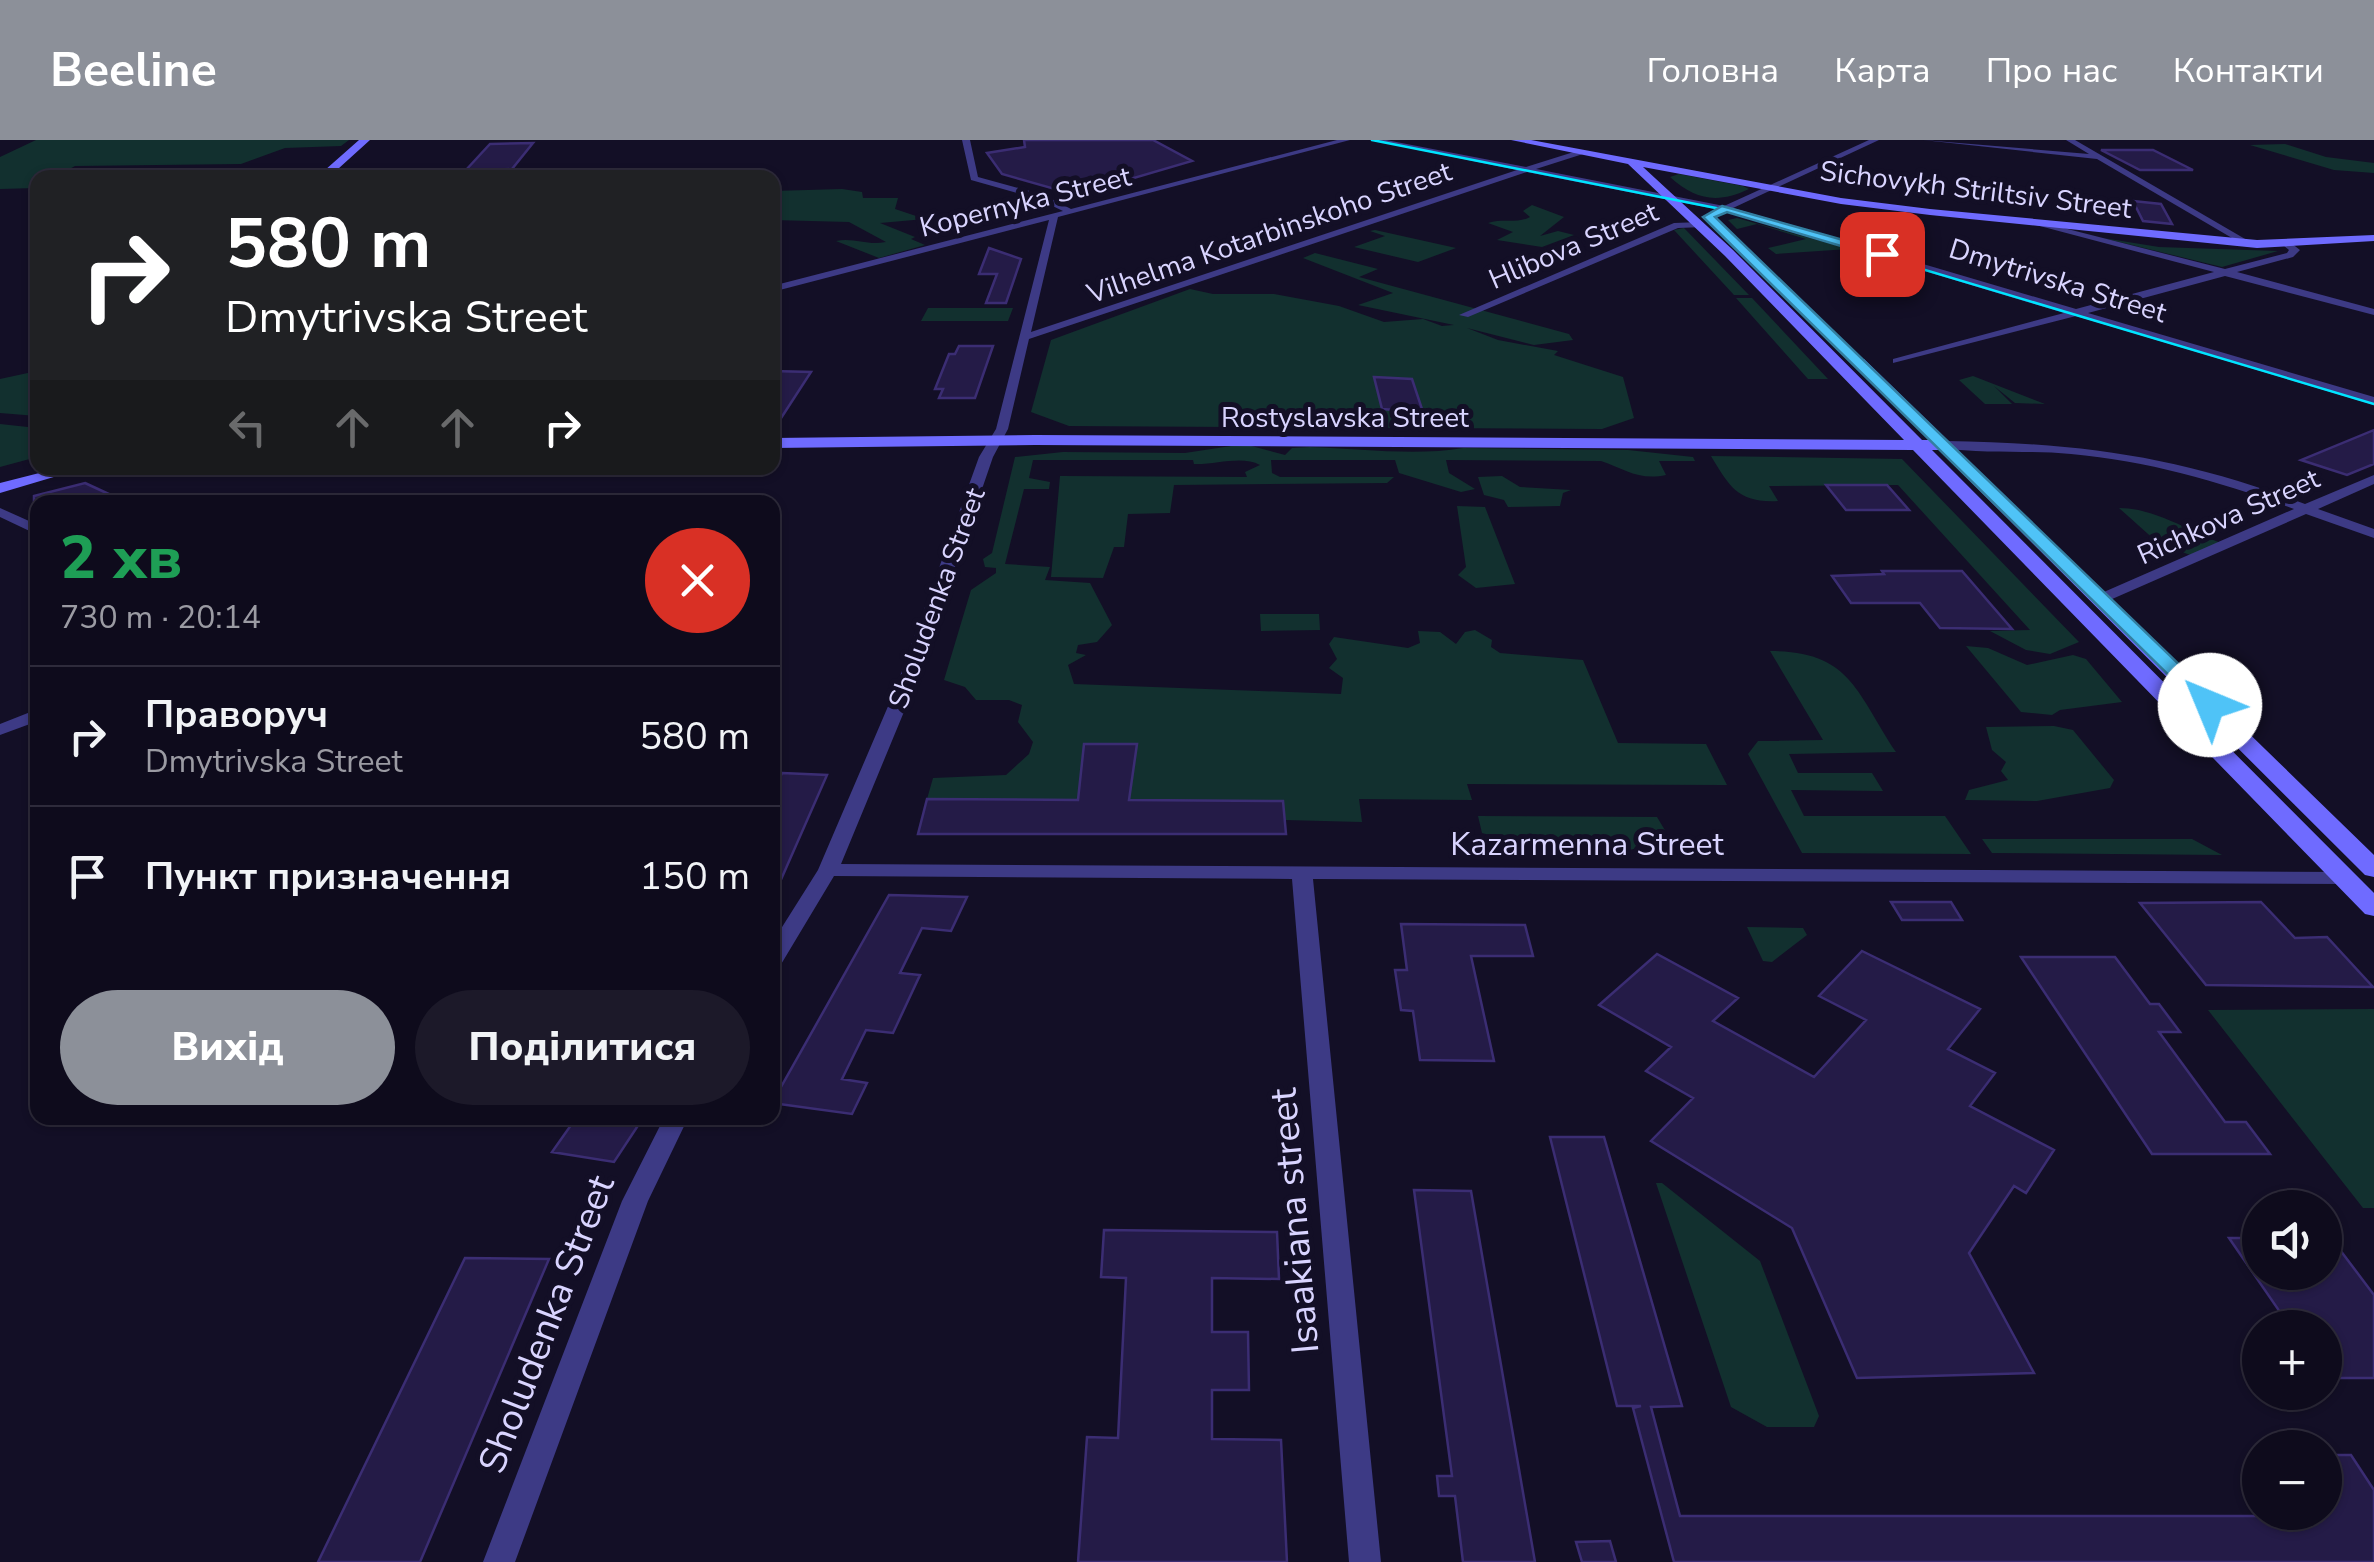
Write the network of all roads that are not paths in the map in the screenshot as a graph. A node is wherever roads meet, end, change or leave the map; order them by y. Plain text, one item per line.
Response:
1 (365, 140) edge
2 (966, 140) edge
3 (1346, 140) edge
4 (1374, 140) edge
5 (1386, 140) edge
6 (1516, 140) edge
7 (1876, 140) edge
8 (1926, 140) edge
9 (2070, 140) edge
10 (1600, 142) edge
11 (1624, 144) dead end
12 (1396, 145) junction
13 (1577, 151) junction
14 (2098, 157) junction
15 (1634, 160) junction
16 (1650, 165) junction
17 (330, 170) edge
18 (1526, 170) junction
19 (1772, 188) junction
20 (1669, 196) junction
21 (1689, 200) junction
22 (1726, 208) junction
23 (1068, 210) junction
24 (1054, 217) junction
25 (1705, 221) junction
26 (2039, 223) junction
27 (2374, 238) edge
28 (2246, 242) junction
29 (2288, 245) junction
30 (2222, 272) junction
31 (780, 287) edge
32 (2077, 312) junction
33 (2374, 312) edge
34 (1464, 314) dead end
35 (1026, 337) junction
36 (1897, 361) dead end
37 (2374, 401) edge
38 (996, 442) junction
39 (780, 443) edge
40 (1918, 445) junction
41 (1946, 445) junction
42 (30, 468) edge
43 (49, 475) edge
44 (0, 476) edge
45 (2374, 479) edge
46 (0, 488) edge
47 (2304, 509) junction
48 (0, 512) edge
49 (30, 527) edge
50 (2374, 534) edge
51 (2103, 598) junction
52 (30, 717) edge
53 (0, 730) edge
54 (2374, 869) edge
55 (828, 870) junction
56 (1302, 872) junction
57 (2345, 878) junction
58 (2374, 908) edge
59 (780, 948) edge
60 (672, 1125) edge
61 (498, 1562) edge
62 (1365, 1562) edge

1 - 17 main road
2 - 23 street
3 - 23 street, Kopernyka Street
4 - 12 street, Dmytrivska Street
5 - 12 street
6 - 13 main road, Sichovykh Striltsiv Street
7 - 19 street, Hlibova Street
8 - 14 street
9 - 14 street
10 - 13 main road
11 - 15 main road
12 - 18 street, Dmytrivska Street
13 - 15 main road, Sichovykh Striltsiv Street
13 - 18 street, Vilhelma Kotarbinskoho Street
14 - 28 street
15 - 16 main road, Sichovykh Striltsiv Street
15 - 20 main road
16 - 19 main road, Sichovykh Striltsiv Street
16 - 21 main road
18 - 20 street, Dmytrivska Street
18 - 35 street, Vilhelma Kotarbinskoho Street
19 - 22 street, Hlibova Street
19 - 26 main road, Sichovykh Striltsiv Street
20 - 21 street, Dmytrivska Street
20 - 25 main road
21 - 22 street, Dmytrivska Street
21 - 25 main road
22 - 25 street, Hlibova Street
22 - 32 street, Dmytrivska Street
23 - 24 street, Kopernyka Street
24 - 31 street, Kopernyka Street
24 - 35 street, Sholudenka Street
25 - 34 street, Hlibova Street
25 - 40 main road
25 - 41 main road
26 - 28 main road, Sichovykh Striltsiv Street
26 - 30 street
27 - 29 main road, Sichovykh Striltsiv Street
28 - 29 main road, Sichovykh Striltsiv Street
29 - 30 street
30 - 32 street
30 - 33 street
32 - 36 street
32 - 37 street, Dmytrivska Street
35 - 38 street, Sholudenka Street
38 - 39 main road, Rostyslavska Street
38 - 40 main road, Rostyslavska Street
38 - 55 street, Sholudenka Street
40 - 41 main road, Rostyslavska Street
40 - 57 main road
41 - 47 street
41 - 51 main road
42 - 44 main road
43 - 46 main road
45 - 47 street, Richkova Street
47 - 50 street
47 - 51 street, Richkova Street
48 - 49 street
51 - 54 main road
52 - 53 street
55 - 56 street, Kazarmenna Street
55 - 59 street, Sholudenka Street
56 - 57 street, Kazarmenna Street
56 - 62 street, Isaakiana street
57 - 58 main road
60 - 61 street, Sholudenka Street

